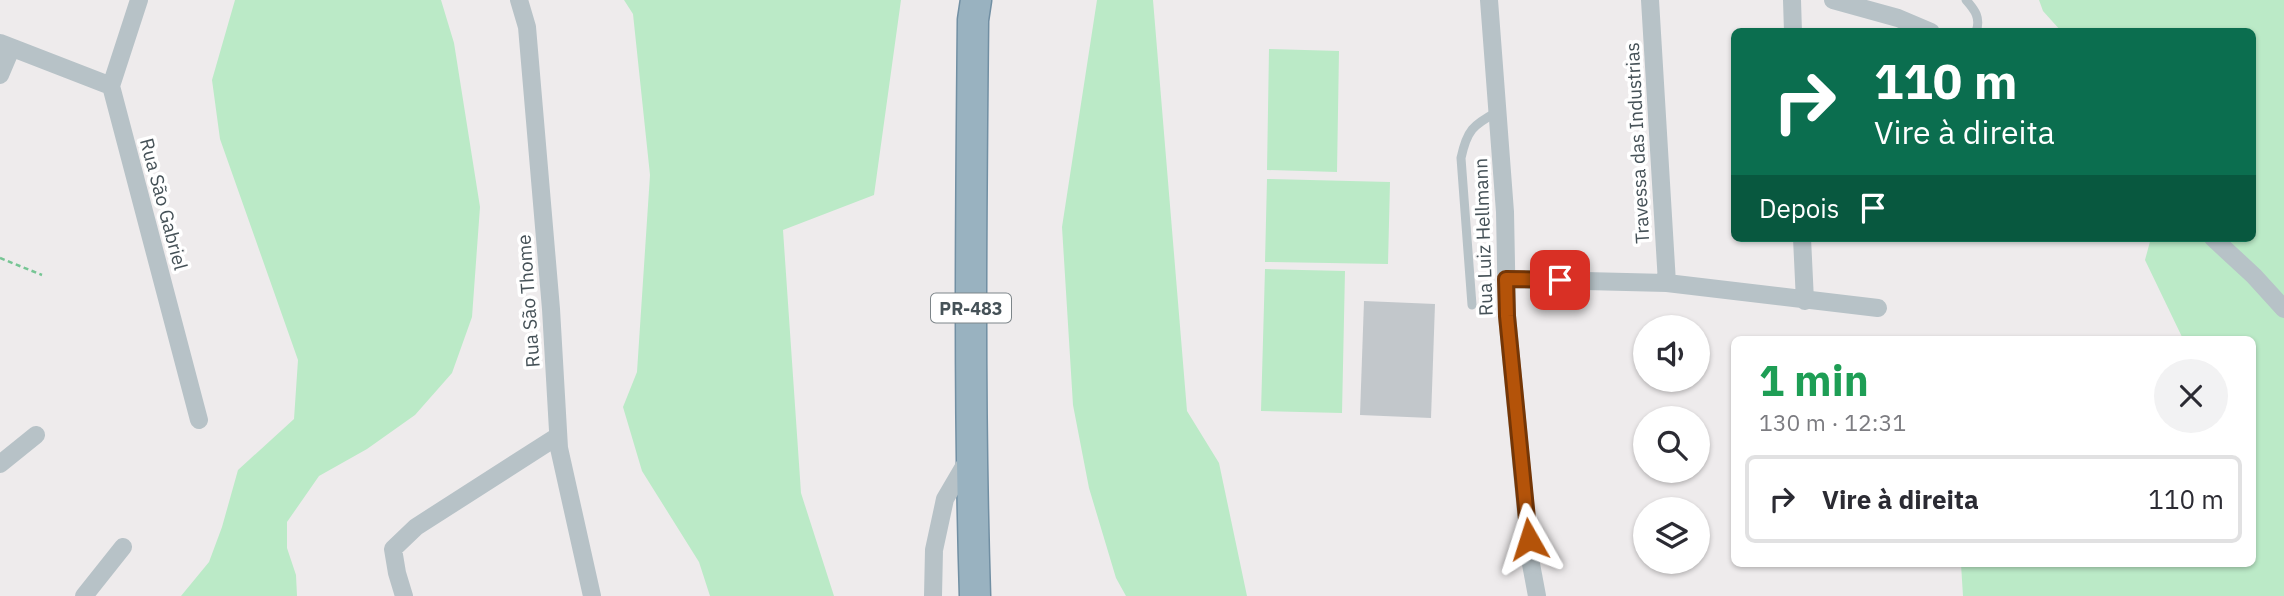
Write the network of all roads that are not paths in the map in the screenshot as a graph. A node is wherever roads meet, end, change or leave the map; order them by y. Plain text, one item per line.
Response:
1 (139, 0) edge
2 (519, 0) edge
3 (1489, 0) edge
4 (1650, 0) edge
5 (1792, 0) edge
6 (1833, 0) edge
7 (1966, 0) edge
8 (973, 7) edge
9 (1793, 28) edge
10 (1922, 28) edge
11 (1978, 28) edge
12 (6, 46) edge
13 (0, 75) edge
14 (111, 86) junction
15 (1497, 111) junction
16 (1802, 242) edge
17 (2217, 242) edge
18 (1506, 279) junction
19 (1667, 283) junction
20 (1805, 301) junction
21 (1472, 305) dead end
22 (1878, 308) dead end
23 (2284, 309) edge
24 (199, 420) dead end
25 (36, 435) dead end
26 (558, 436) junction
27 (971, 455) junction
28 (0, 464) edge
29 (122, 547) dead end
30 (84, 596) edge
31 (404, 596) edge
32 (592, 596) edge
33 (933, 596) edge
34 (975, 596) edge
35 (1537, 596) edge

1 - 14 street
2 - 26 street, Rua São Thome
3 - 15 street, Rua Luiz Hellmann
4 - 19 street, Travessa das Industrias
5 - 9 street
6 - 10 street
7 - 11 lane
8 - 27 highway, PR-483
12 - 13 street
12 - 14 street
14 - 24 street, Rua São Gabriel
15 - 18 street, Rua Luiz Hellmann
15 - 21 lane
16 - 20 street
17 - 23 street
18 - 19 street
18 - 35 street, Rua Luiz Hellmann
19 - 20 street
20 - 22 street
25 - 28 street
26 - 31 street
26 - 32 street, Rua São Thome
27 - 33 street
27 - 34 highway, PR-483
29 - 30 street

